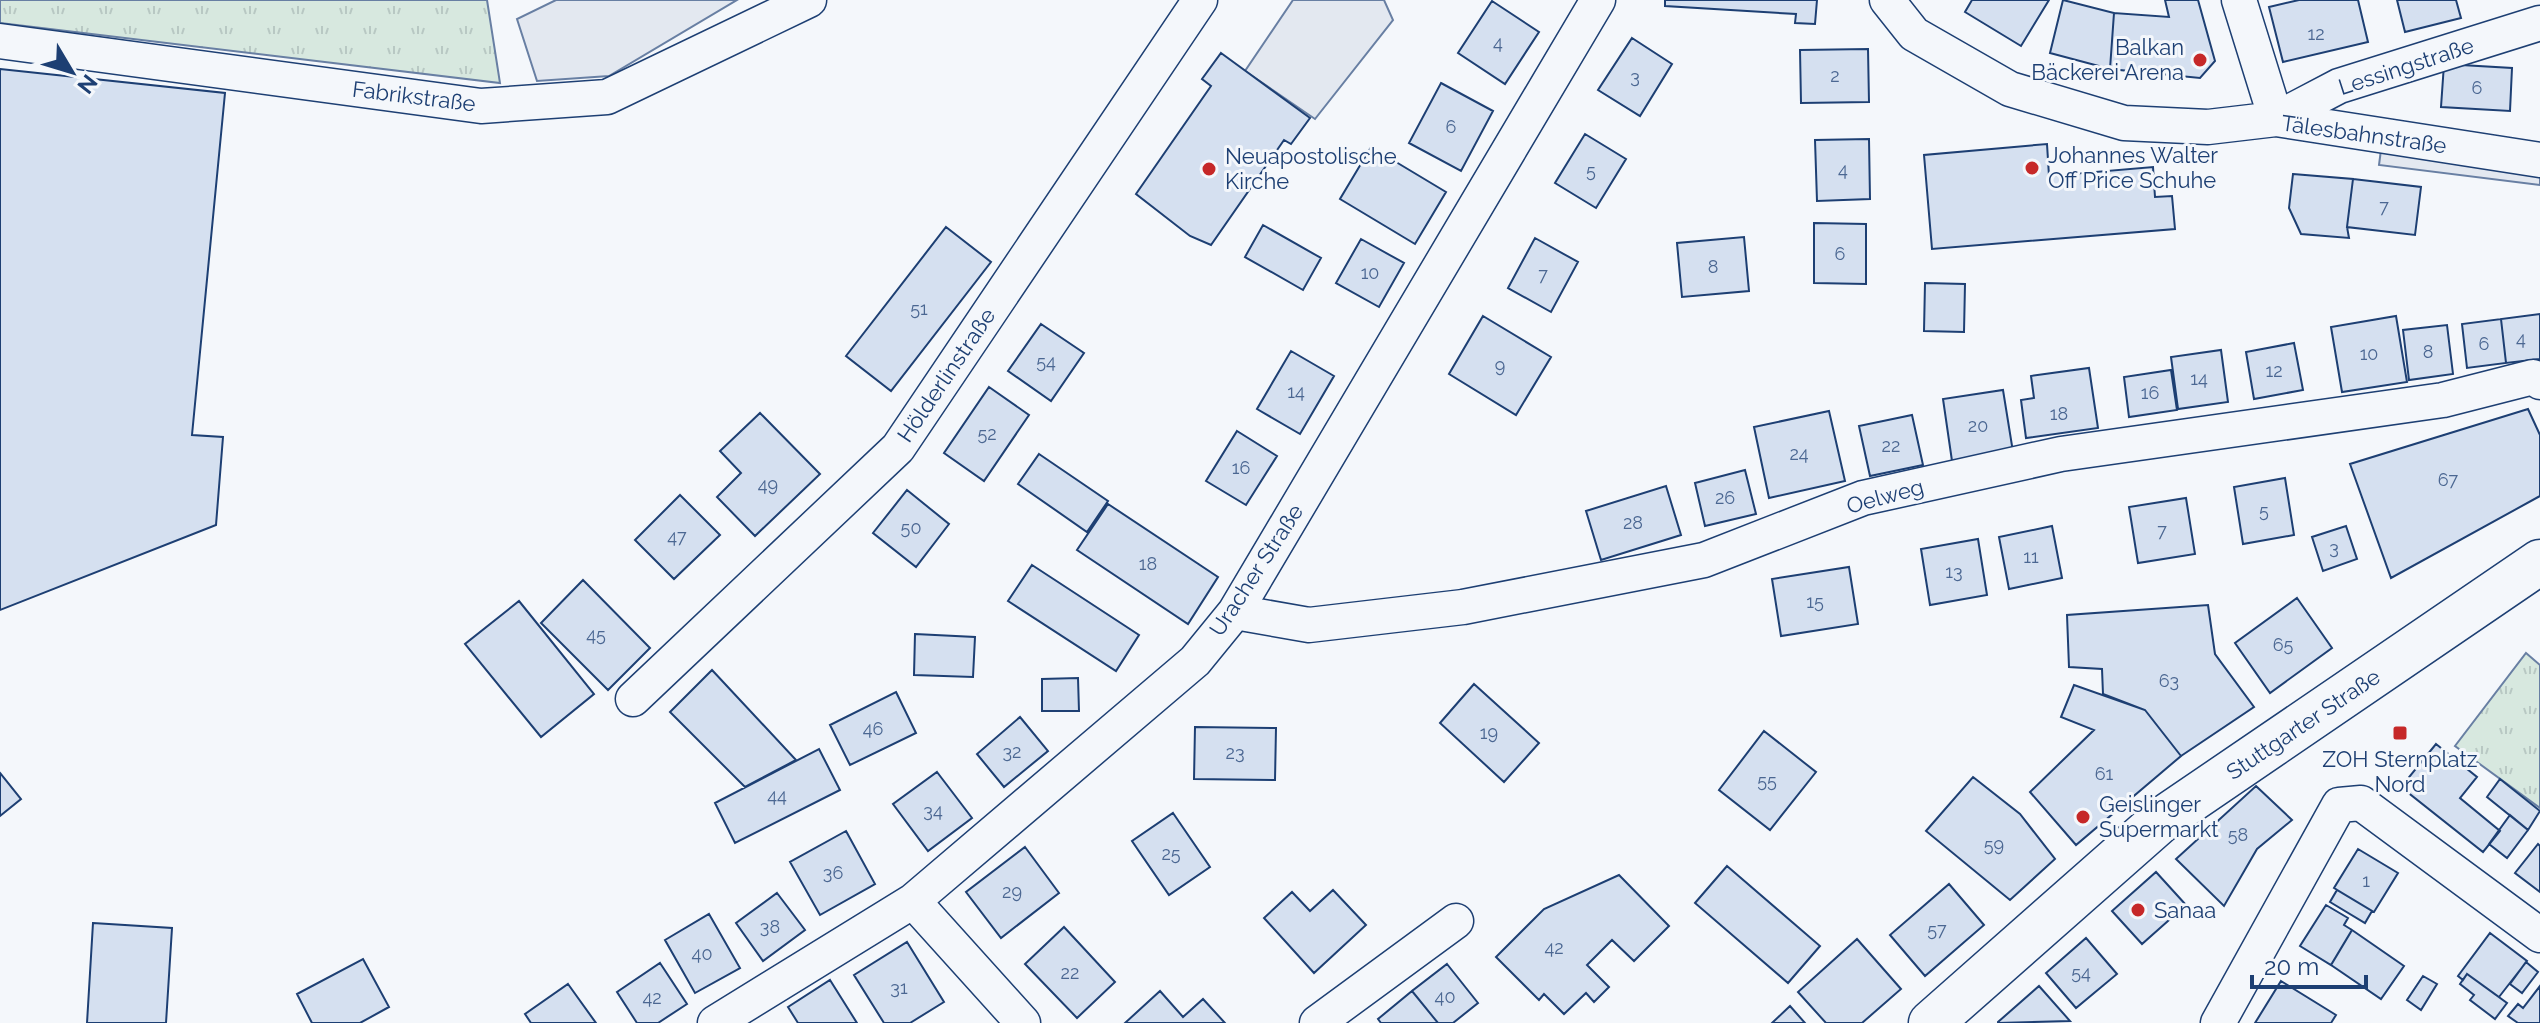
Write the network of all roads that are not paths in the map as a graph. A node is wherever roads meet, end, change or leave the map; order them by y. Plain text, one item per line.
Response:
1 (809, 0) edge
2 (1200, 0) edge
3 (1598, 0) edge
4 (1887, 0) edge
5 (2239, 0) edge
6 (2540, 23) edge
7 (0, 41) edge
8 (2276, 119) junction
9 (2540, 160) edge
10 (2536, 379) edge
11 (2540, 562) edge
12 (1235, 612) junction
13 (633, 699) dead end
14 (913, 901) junction
15 (1456, 921) dead end
16 (2540, 935) edge
17 (715, 1023) edge
18 (1023, 1023) edge
19 (1317, 1023) edge
20 (1931, 1023) edge
21 (2218, 1023) edge

1 - 7 street, Fabrikstraße
2 - 13 street, Hölderlinstraße
3 - 12 street, Uracher Straße
4 - 8 street, Tälesbahnstraße
5 - 8 street
6 - 8 street, Lessingstraße
8 - 9 street, Tälesbahnstraße
10 - 12 street, Oelweg
11 - 20 main road, Stuttgarter Straße
12 - 14 street, Uracher Straße
14 - 17 street, Uracher Straße
14 - 18 street
15 - 19 street
16 - 21 street

